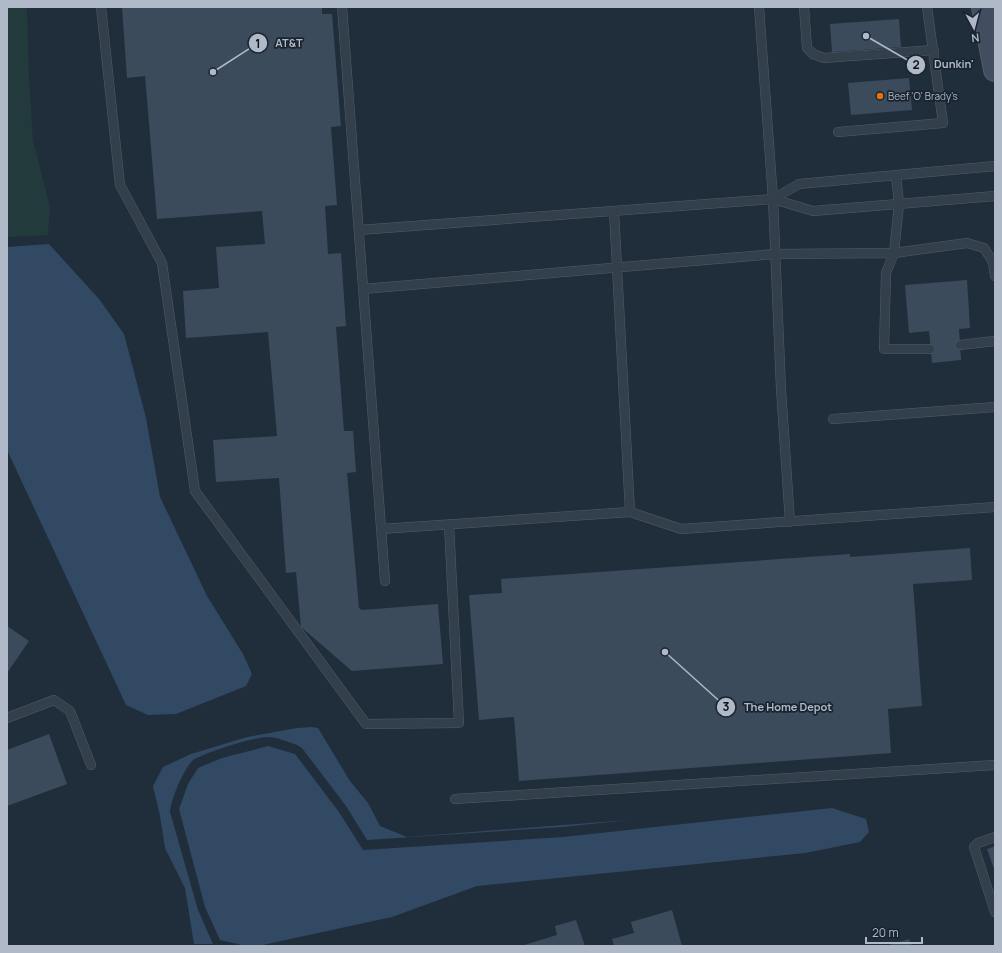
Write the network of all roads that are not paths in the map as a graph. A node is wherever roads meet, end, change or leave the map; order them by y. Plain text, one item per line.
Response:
1 (101, 7) edge
2 (342, 7) edge
3 (759, 7) edge
4 (804, 7) edge
5 (927, 7) edge
6 (983, 7) edge
7 (934, 50) junction
8 (995, 70) edge
9 (838, 132) dead end
10 (995, 166) edge
11 (896, 175) junction
12 (995, 196) edge
13 (773, 199) junction
14 (899, 204) junction
15 (614, 211) junction
16 (359, 230) junction
17 (894, 252) junction
18 (775, 254) junction
19 (617, 269) junction
20 (995, 276) edge
21 (363, 289) junction
22 (995, 341) edge
23 (960, 345) dead end
24 (930, 349) dead end
25 (995, 408) edge
26 (833, 419) dead end
27 (995, 507) edge
28 (630, 512) junction
29 (790, 522) junction
30 (449, 524) junction
31 (381, 529) junction
32 (385, 581) dead end
33 (7, 718) edge
34 (995, 764) edge
35 (91, 765) dead end
36 (455, 799) dead end
37 (995, 837) edge
38 (995, 912) edge

1 - 30 lane
2 - 16 lane
3 - 13 lane
4 - 7 lane
5 - 7 lane
6 - 8 street
7 - 9 lane
10 - 11 lane
11 - 13 lane
11 - 14 lane
12 - 14 lane
13 - 14 lane
13 - 15 lane
13 - 18 lane
14 - 17 lane
15 - 16 lane
15 - 19 lane
16 - 21 lane
17 - 18 lane
17 - 20 lane
17 - 24 lane
18 - 19 lane
18 - 29 lane
19 - 21 lane
19 - 28 lane
21 - 31 lane
22 - 23 lane
25 - 26 lane
27 - 29 lane
28 - 29 lane
28 - 30 lane
30 - 31 lane
31 - 32 lane
33 - 35 lane
34 - 36 lane
37 - 38 lane

